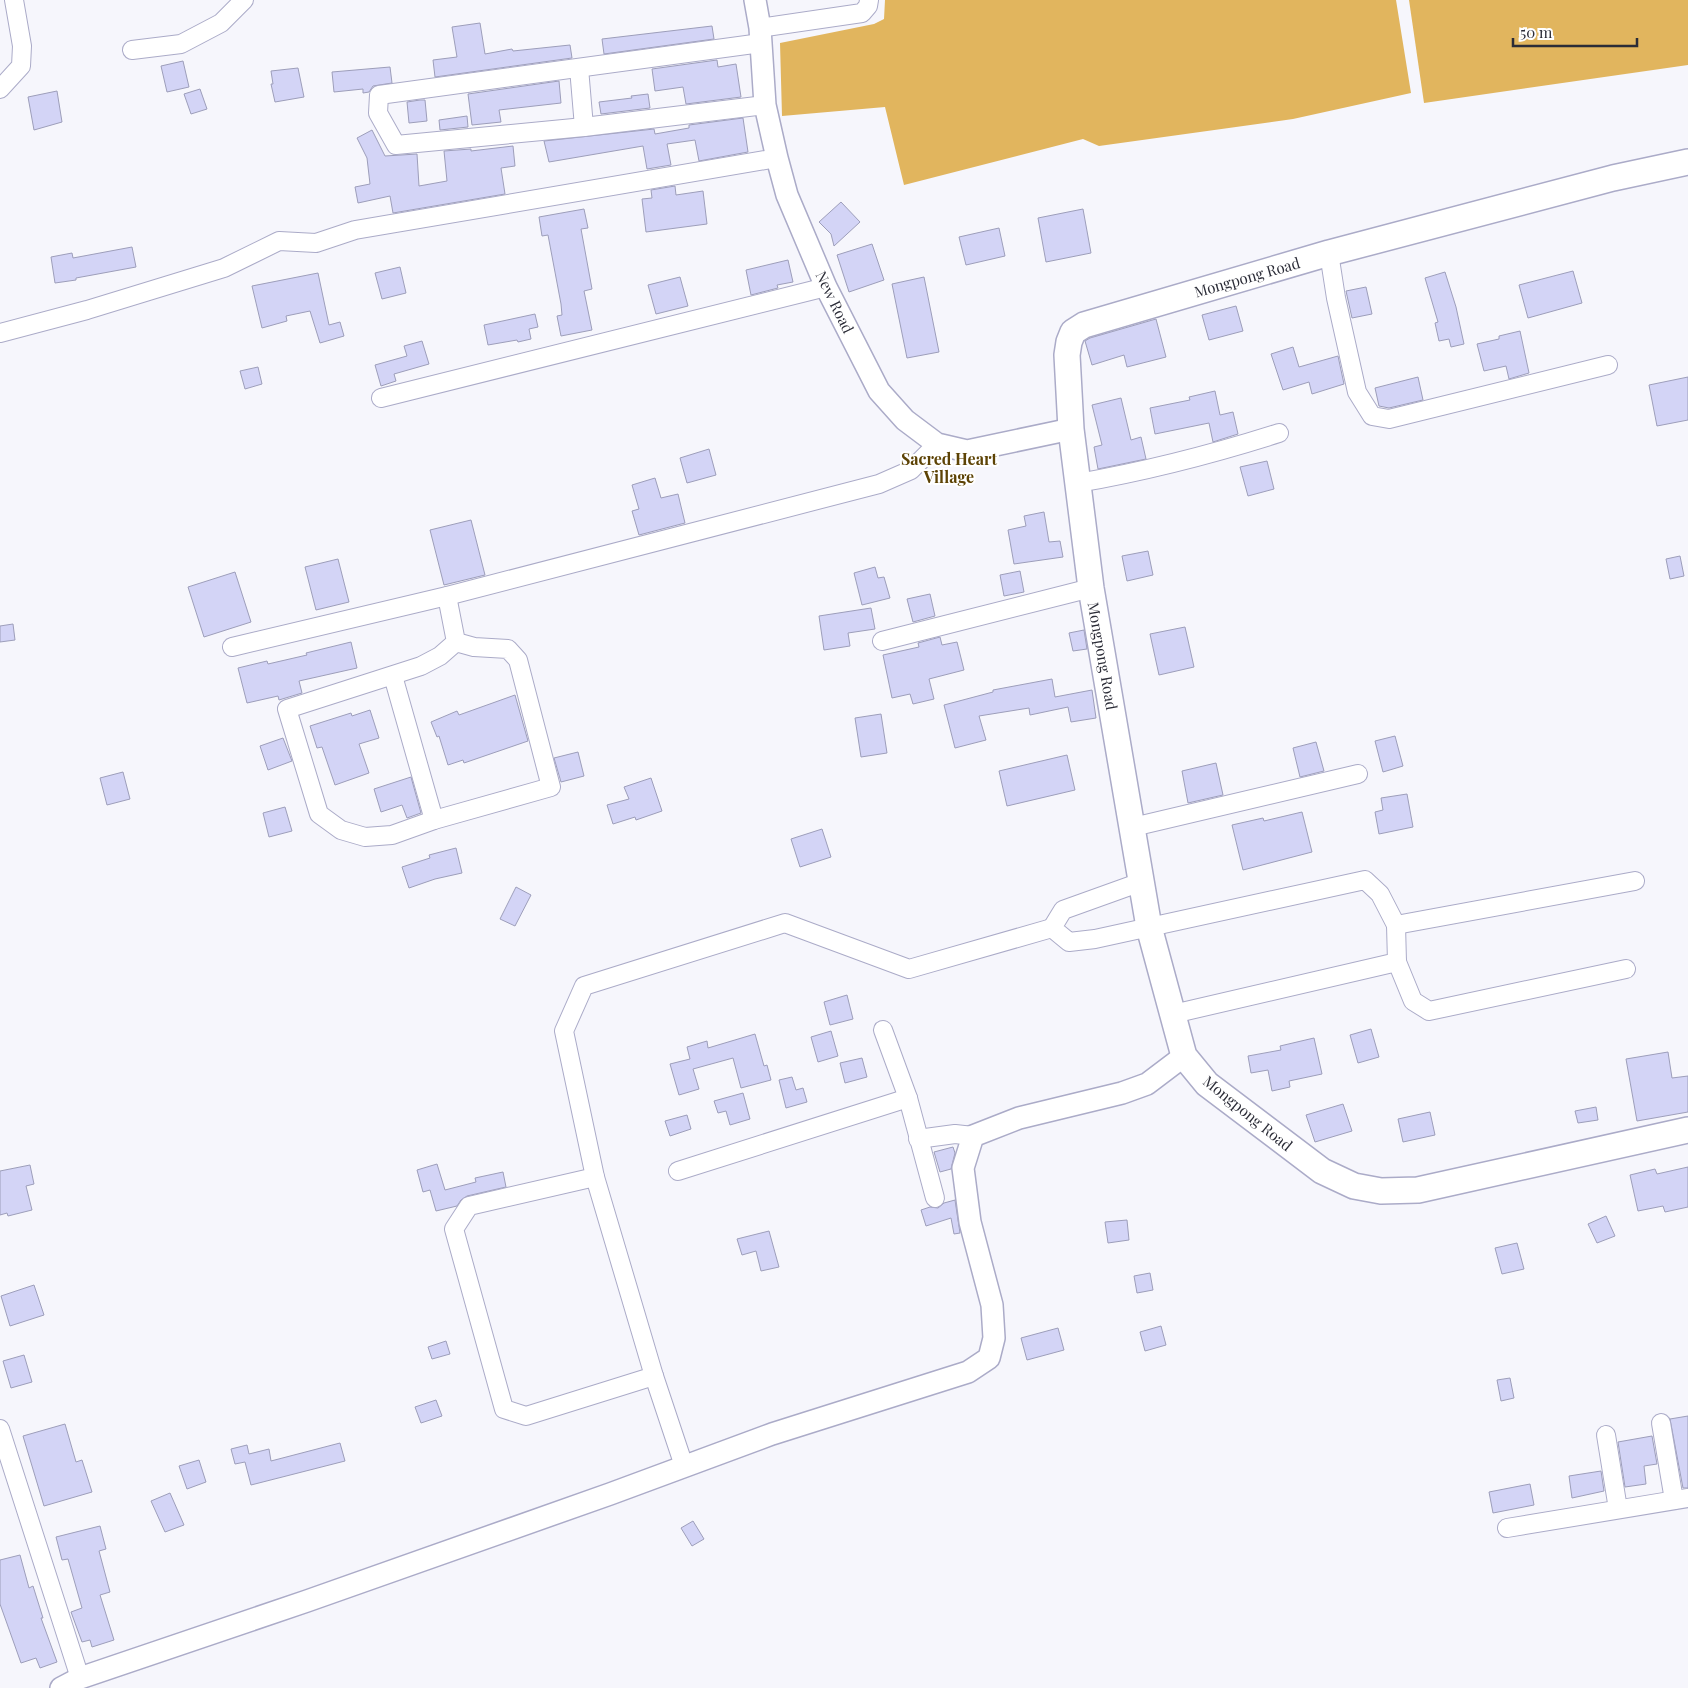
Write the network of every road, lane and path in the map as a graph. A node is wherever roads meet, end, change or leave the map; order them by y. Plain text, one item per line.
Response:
1 (14, 0) edge
2 (244, 0) edge
3 (755, 0) edge
4 (869, 0) edge
5 (760, 36) junction
6 (132, 50) dead end
7 (579, 68) junction
8 (0, 90) edge
9 (765, 105) junction
10 (584, 127) junction
11 (776, 158) junction
12 (1688, 162) edge
13 (1329, 253) junction
14 (826, 287) junction
15 (0, 333) edge
16 (1608, 365) dead end
17 (381, 398) dead end
18 (1071, 429) junction
19 (1279, 433) dead end
20 (937, 444) junction
21 (1078, 482) junction
22 (1091, 588) junction
23 (447, 596) junction
24 (882, 641) dead end
25 (456, 642) junction
26 (232, 648) dead end
27 (394, 676) junction
28 (1358, 774) dead end
29 (434, 820) junction
30 (1133, 827) junction
31 (1635, 881) dead end
32 (1141, 882) junction
33 (1396, 925) junction
34 (1052, 928) junction
35 (1149, 928) junction
36 (1397, 962) junction
37 (1626, 969) dead end
38 (1173, 1014) junction
39 (883, 1030) dead end
40 (1184, 1056) junction
41 (908, 1098) junction
42 (1688, 1130) edge
43 (973, 1136) junction
44 (918, 1139) junction
45 (678, 1171) dead end
46 (595, 1177) junction
47 (935, 1198) dead end
48 (654, 1376) junction
49 (1661, 1423) dead end
50 (0, 1430) edge
51 (1606, 1435) dead end
52 (4, 1454) edge
53 (684, 1466) junction
54 (1681, 1499) edge
55 (1618, 1510) junction
56 (1507, 1528) dead end
57 (80, 1678) junction
58 (61, 1688) edge

1 - 8 street
2 - 6 street
3 - 5 street, New Road
4 - 5 street
5 - 7 street
5 - 9 street, New Road
7 - 10 street
7 - 10 street
9 - 10 street
9 - 11 street, New Road
11 - 14 street, New Road
11 - 15 street
12 - 13 main road, Mongpong Road
13 - 16 street
13 - 18 main road, Mongpong Road
14 - 17 street
14 - 20 street, New Road
18 - 20 street, New Road
18 - 21 main road, Mongpong Road
19 - 21 street
20 - 23 street
21 - 22 main road, Mongpong Road
22 - 24 street
22 - 30 main road, Mongpong Road
23 - 25 street
23 - 26 street
25 - 27 street
25 - 29 street
27 - 29 street
27 - 29 street
28 - 30 street
30 - 32 main road, Mongpong Road
31 - 33 street
32 - 34 street
32 - 35 main road, Mongpong Road
33 - 35 street
33 - 36 street
34 - 35 street
34 - 46 street
35 - 38 main road, Mongpong Road
36 - 37 street
36 - 38 street
38 - 40 main road, Mongpong Road
39 - 41 street
40 - 42 main road, Mongpong Road
40 - 43 street
41 - 44 street
41 - 45 street
43 - 44 street
43 - 53 street
44 - 47 street
46 - 48 street
46 - 48 street
48 - 53 street
49 - 54 street
50 - 52 street
51 - 55 street
52 - 57 street
53 - 57 street
54 - 55 street
55 - 56 street
57 - 58 street

